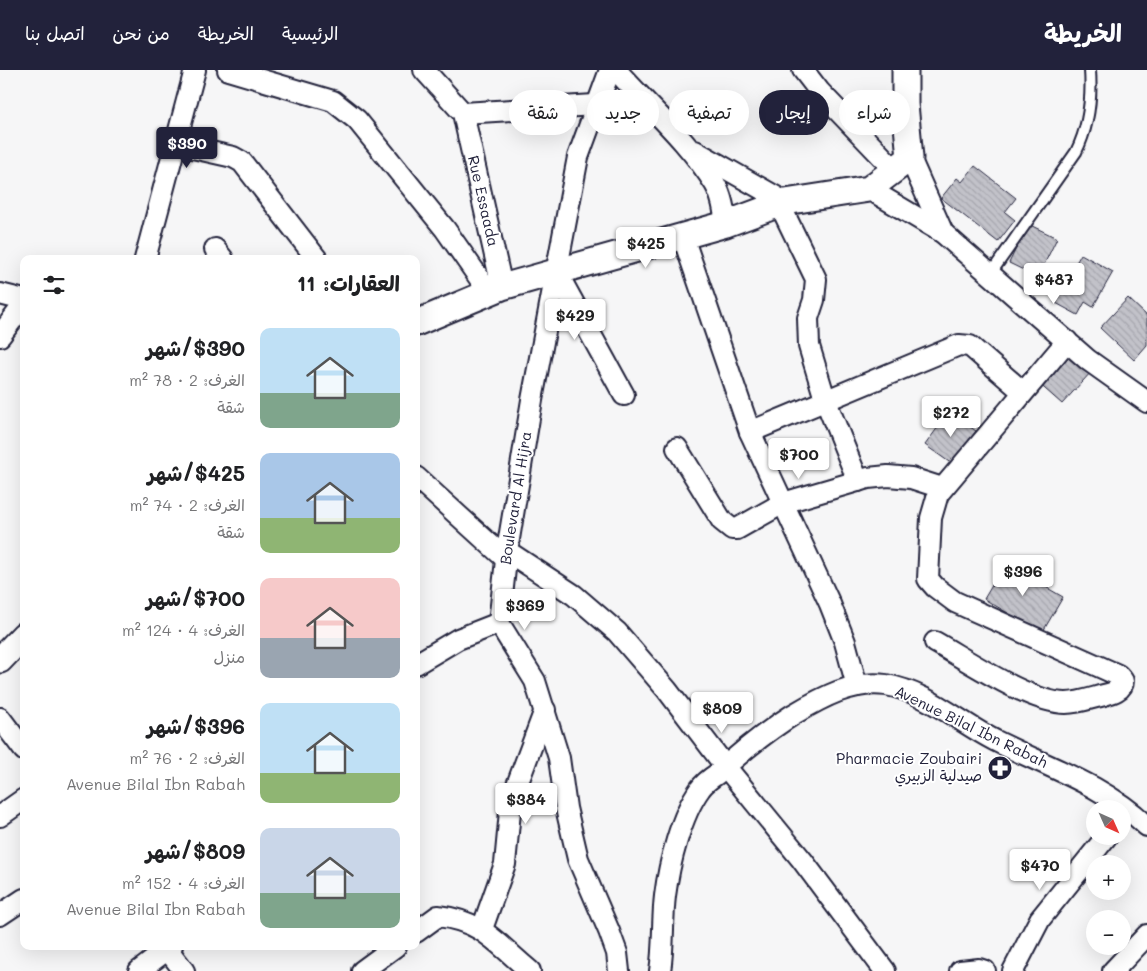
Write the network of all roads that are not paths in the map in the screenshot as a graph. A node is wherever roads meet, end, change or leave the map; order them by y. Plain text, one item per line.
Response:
1 (195, 70) edge
2 (228, 70) edge
3 (424, 70) edge
4 (610, 70) edge
5 (616, 70) edge
6 (803, 70) edge
7 (906, 70) edge
8 (1090, 70) edge
9 (601, 90) edge
10 (587, 105) edge
11 (463, 113) junction
12 (587, 130) edge
13 (175, 144) junction
14 (686, 146) junction
15 (902, 163) junction
16 (869, 189) junction
17 (783, 203) junction
18 (726, 224) junction
19 (943, 233) junction
20 (683, 236) junction
21 (146, 255) edge
22 (315, 255) edge
23 (556, 270) junction
24 (991, 273) junction
25 (496, 290) junction
26 (0, 294) edge
27 (20, 299) edge
28 (20, 309) edge
29 (420, 321) edge
30 (0, 336) edge
31 (1067, 341) junction
32 (1023, 392) junction
33 (624, 395) dead end
34 (825, 399) junction
35 (1147, 402) edge
36 (750, 432) junction
37 (677, 448) dead end
38 (420, 480) edge
39 (858, 481) junction
40 (942, 488) junction
41 (782, 503) junction
42 (506, 555) junction
43 (499, 623) junction
44 (20, 639) edge
45 (935, 642) dead end
46 (0, 660) edge
47 (420, 662) edge
48 (858, 686) junction
49 (545, 710) junction
50 (0, 718) edge
51 (20, 745) edge
52 (725, 766) junction
53 (1106, 800) edge
54 (20, 802) edge
55 (0, 816) edge
56 (1131, 817) edge
57 (1147, 826) edge
58 (1100, 845) edge
59 (20, 902) edge
60 (0, 915) edge
61 (420, 929) edge
62 (482, 929) junction
63 (1144, 943) edge
64 (164, 950) edge
65 (170, 950) edge
66 (388, 950) edge
67 (139, 971) edge
68 (184, 971) edge
69 (362, 971) edge
70 (530, 971) edge
71 (619, 971) edge
72 (660, 971) edge
73 (886, 971) edge
74 (960, 971) edge
75 (984, 971) edge
76 (1013, 971) edge
77 (1113, 971) edge

1 - 13 street
2 - 25 street
3 - 11 street, Rue Essaada
4 - 9 street, Boulevard Al Hijra
5 - 14 street
6 - 15 street
7 - 15 street
8 - 24 lane
10 - 11 street
11 - 25 street, Rue Essaada
12 - 23 street, Boulevard Al Hijra
13 - 21 street
13 - 22 street
14 - 17 street
14 - 18 street
15 - 16 street
15 - 19 street
16 - 17 street
16 - 19 street
17 - 18 street
17 - 34 street
18 - 20 street
19 - 24 street
20 - 23 street
20 - 36 street
23 - 25 street
23 - 33 street
23 - 42 street, Boulevard Al Hijra
24 - 31 street
25 - 29 street
26 - 27 street
28 - 30 street
31 - 32 street
31 - 35 street
32 - 34 street
32 - 40 street
34 - 36 street
34 - 39 street
36 - 41 street
37 - 41 street
38 - 42 street
39 - 40 street
39 - 41 street
40 - 45 street
41 - 48 street
42 - 43 street, Boulevard Al Hijra
42 - 52 street
43 - 47 street
43 - 49 street
44 - 46 street
48 - 52 street, Avenue Bilal Ibn Rabah
48 - 53 street, Avenue Bilal Ibn Rabah
49 - 62 street
49 - 71 street
50 - 51 street
52 - 72 street, Avenue Bilal Ibn Rabah
52 - 73 street
54 - 55 street
56 - 57 street, Avenue Bilal Ibn Rabah
58 - 76 street
59 - 60 street
61 - 62 street
62 - 70 street
63 - 77 street
64 - 67 street
65 - 68 street
66 - 69 street
74 - 75 street

